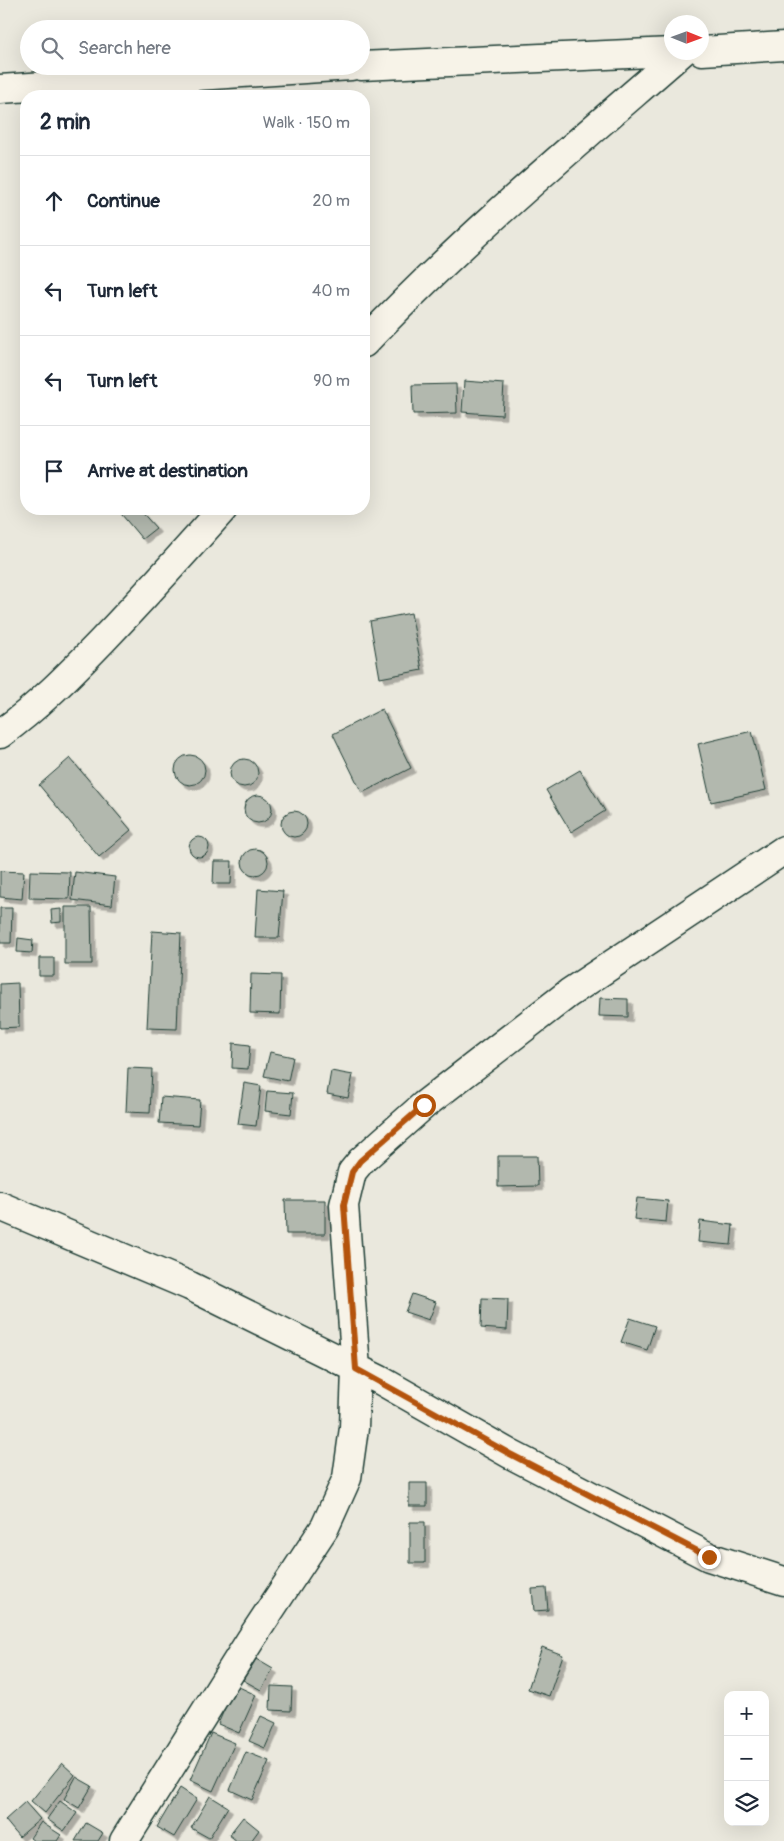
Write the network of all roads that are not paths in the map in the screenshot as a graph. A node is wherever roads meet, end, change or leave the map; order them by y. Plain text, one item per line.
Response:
1 (784, 46) edge
2 (709, 51) edge
3 (664, 52) edge
4 (673, 60) edge
5 (370, 66) edge
6 (214, 75) edge
7 (0, 89) edge
8 (370, 337) edge
9 (218, 515) edge
10 (0, 734) edge
11 (784, 850) edge
12 (0, 1206) edge
13 (356, 1369) junction
14 (784, 1581) edge
15 (124, 1841) edge

1 - 2 street
3 - 5 street
4 - 8 street
6 - 7 street
9 - 10 street
11 - 13 street
12 - 13 street
13 - 14 street
13 - 15 street

